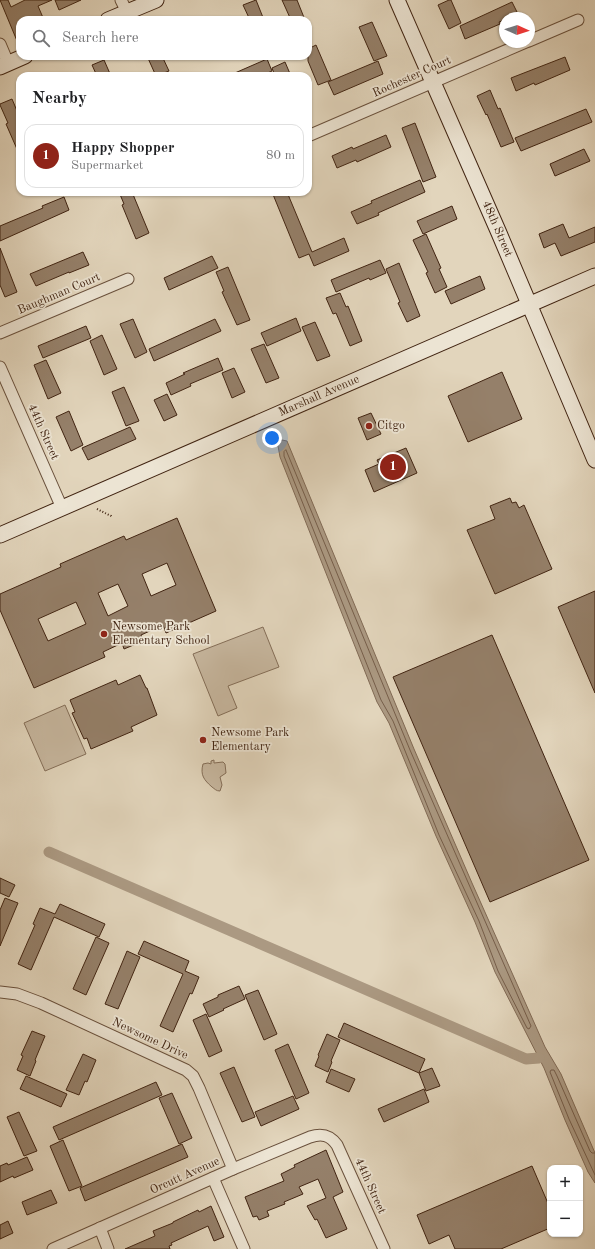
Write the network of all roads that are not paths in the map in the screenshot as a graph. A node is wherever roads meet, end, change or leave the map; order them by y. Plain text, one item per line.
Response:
1 (156, 0) edge
2 (397, 0) edge
3 (124, 6) edge
4 (113, 16) edge
5 (578, 20) dead end
6 (535, 38) edge
7 (0, 44) edge
8 (512, 48) edge
9 (16, 60) edge
10 (4, 65) edge
11 (433, 82) junction
12 (312, 134) edge
13 (595, 276) edge
14 (128, 279) dead end
15 (529, 306) junction
16 (0, 333) edge
17 (0, 368) edge
18 (595, 460) edge
19 (62, 508) junction
20 (0, 535) edge
21 (0, 992) edge
22 (329, 1137) joint
23 (233, 1169) junction
24 (213, 1178) junction
25 (100, 1228) junction
26 (53, 1249) edge
27 (108, 1249) edge
28 (244, 1249) edge
29 (384, 1249) edge

1 - 3 street
2 - 11 street, 48th Street
3 - 4 street
5 - 6 street, Rochester Court
7 - 10 street
8 - 11 street, Rochester Court
9 - 10 street
11 - 12 street, Rochester Court
11 - 15 street, 48th Street
13 - 15 street, Marshall Avenue
14 - 16 street, Baughman Court
15 - 18 street, 48th Street
15 - 19 street, Marshall Avenue
17 - 19 street, 44th Street
19 - 20 street, Marshall Avenue
21 - 23 street, Newsome Drive
22 - 23 street, Orcutt Avenue
22 - 29 street, 44th Street
23 - 24 street, Orcutt Avenue
24 - 25 street, Orcutt Avenue
24 - 28 street
25 - 26 street, Orcutt Avenue
25 - 27 street

